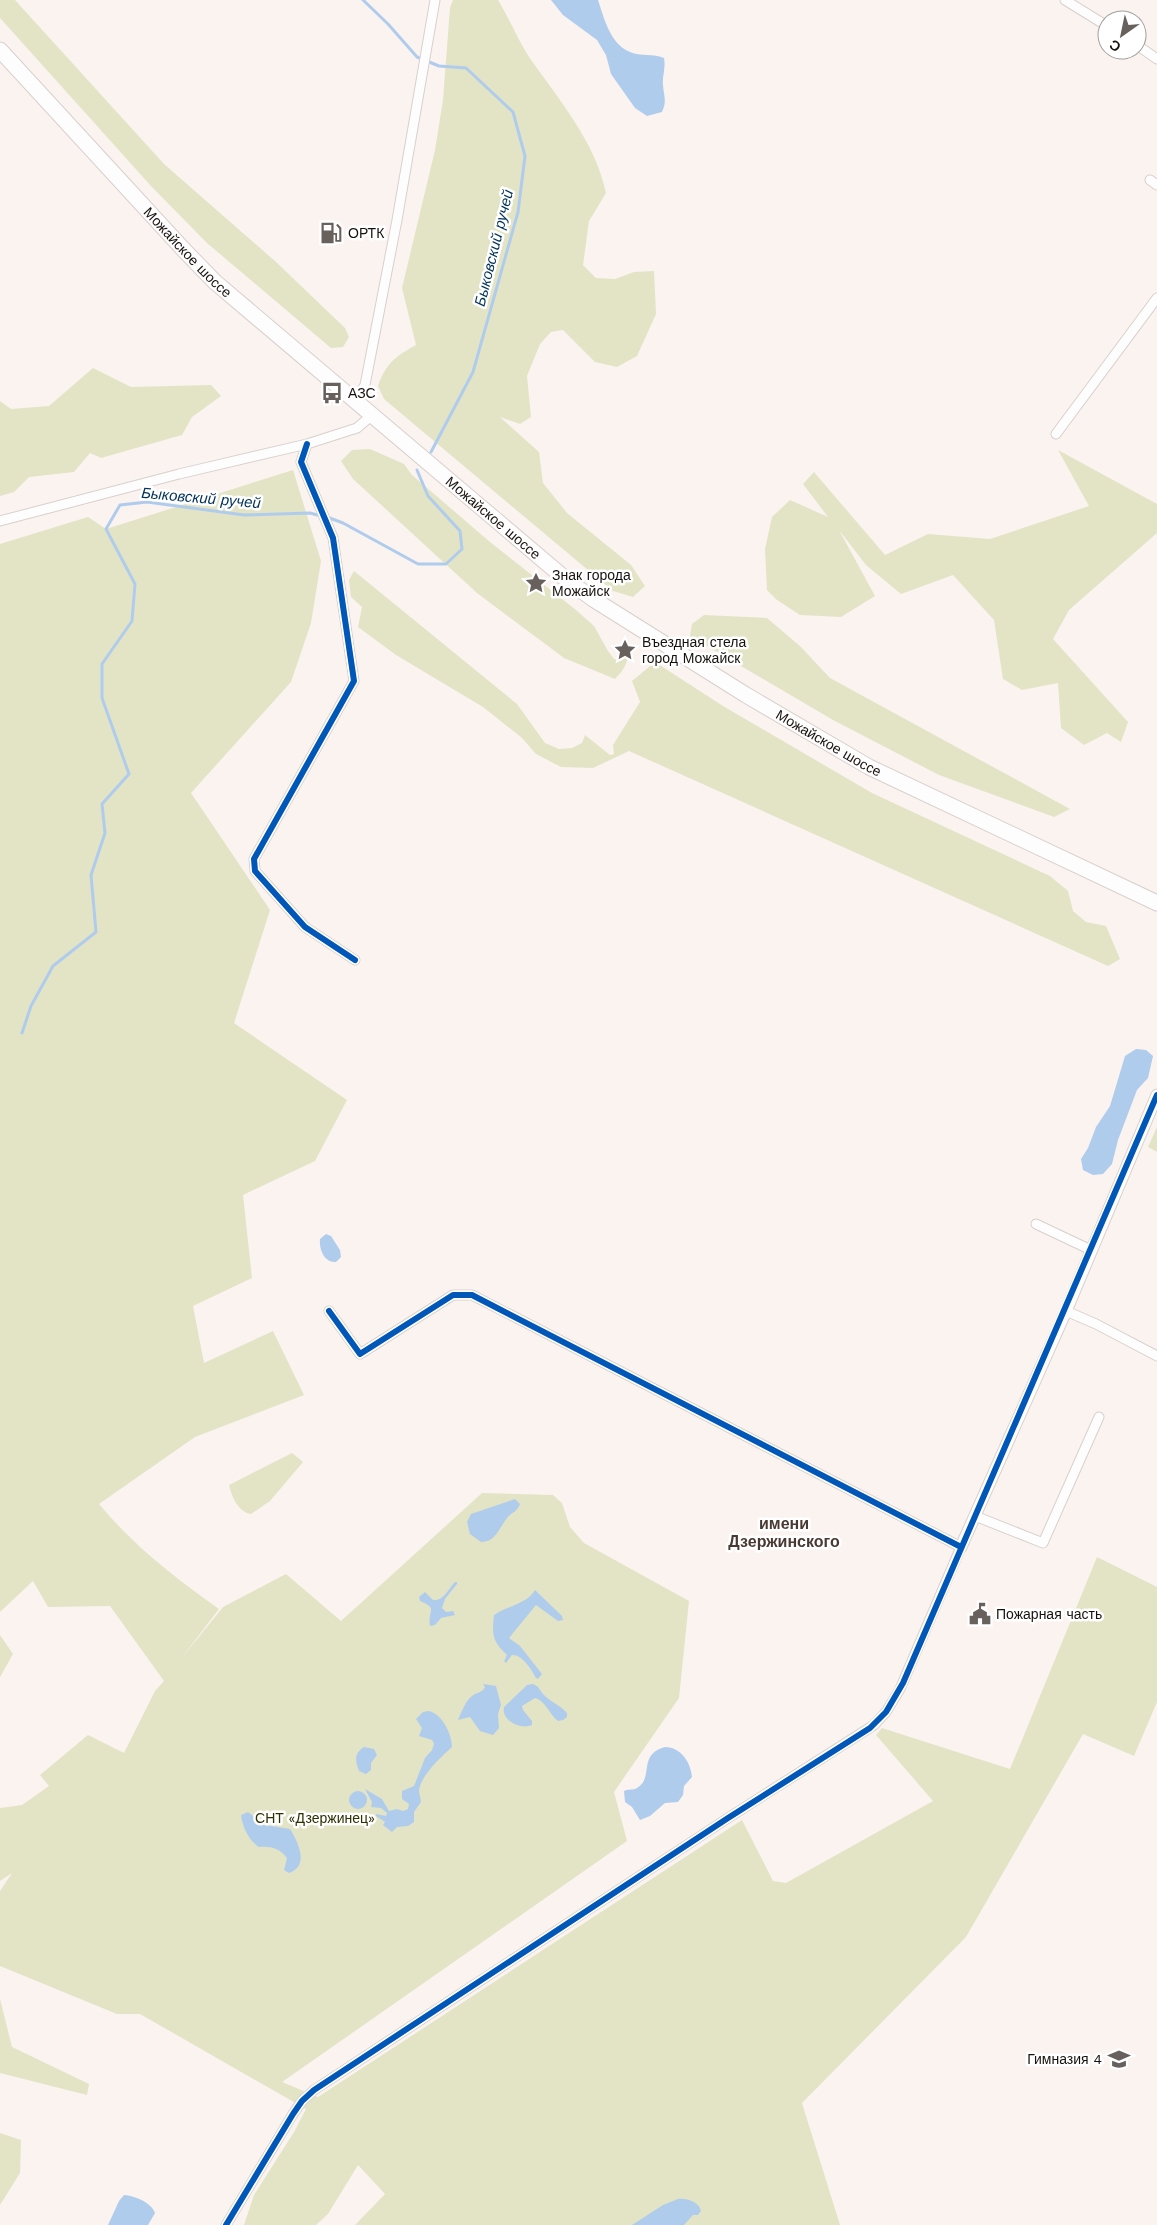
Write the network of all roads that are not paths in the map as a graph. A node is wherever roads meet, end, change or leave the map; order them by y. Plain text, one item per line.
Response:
1 (435, 0) edge
2 (1065, 0) edge
3 (1097, 20) edge
4 (0, 50) edge
5 (1157, 298) edge
6 (356, 402) junction
7 (372, 416) junction
8 (1056, 434) dead end
9 (307, 444) junction
10 (0, 521) edge
11 (1157, 903) edge
12 (354, 960) dead end
13 (1157, 1095) edge
14 (1036, 1224) dead end
15 (1090, 1250) junction
16 (329, 1311) dead end
17 (1066, 1311) junction
18 (1157, 1356) edge
19 (1098, 1417) dead end
20 (975, 1516) junction
21 (961, 1547) junction
22 (226, 2225) edge

1 - 6 street
2 - 3 street
4 - 6 main road, Можайское шоссе
5 - 8 street
6 - 7 main road, Можайское шоссе
7 - 9 street
7 - 11 main road, Можайское шоссе
9 - 10 street
9 - 12 street
13 - 15 street
14 - 15 street
15 - 17 street
16 - 21 street
17 - 18 street
17 - 20 street
19 - 20 street
20 - 21 street
21 - 22 street

